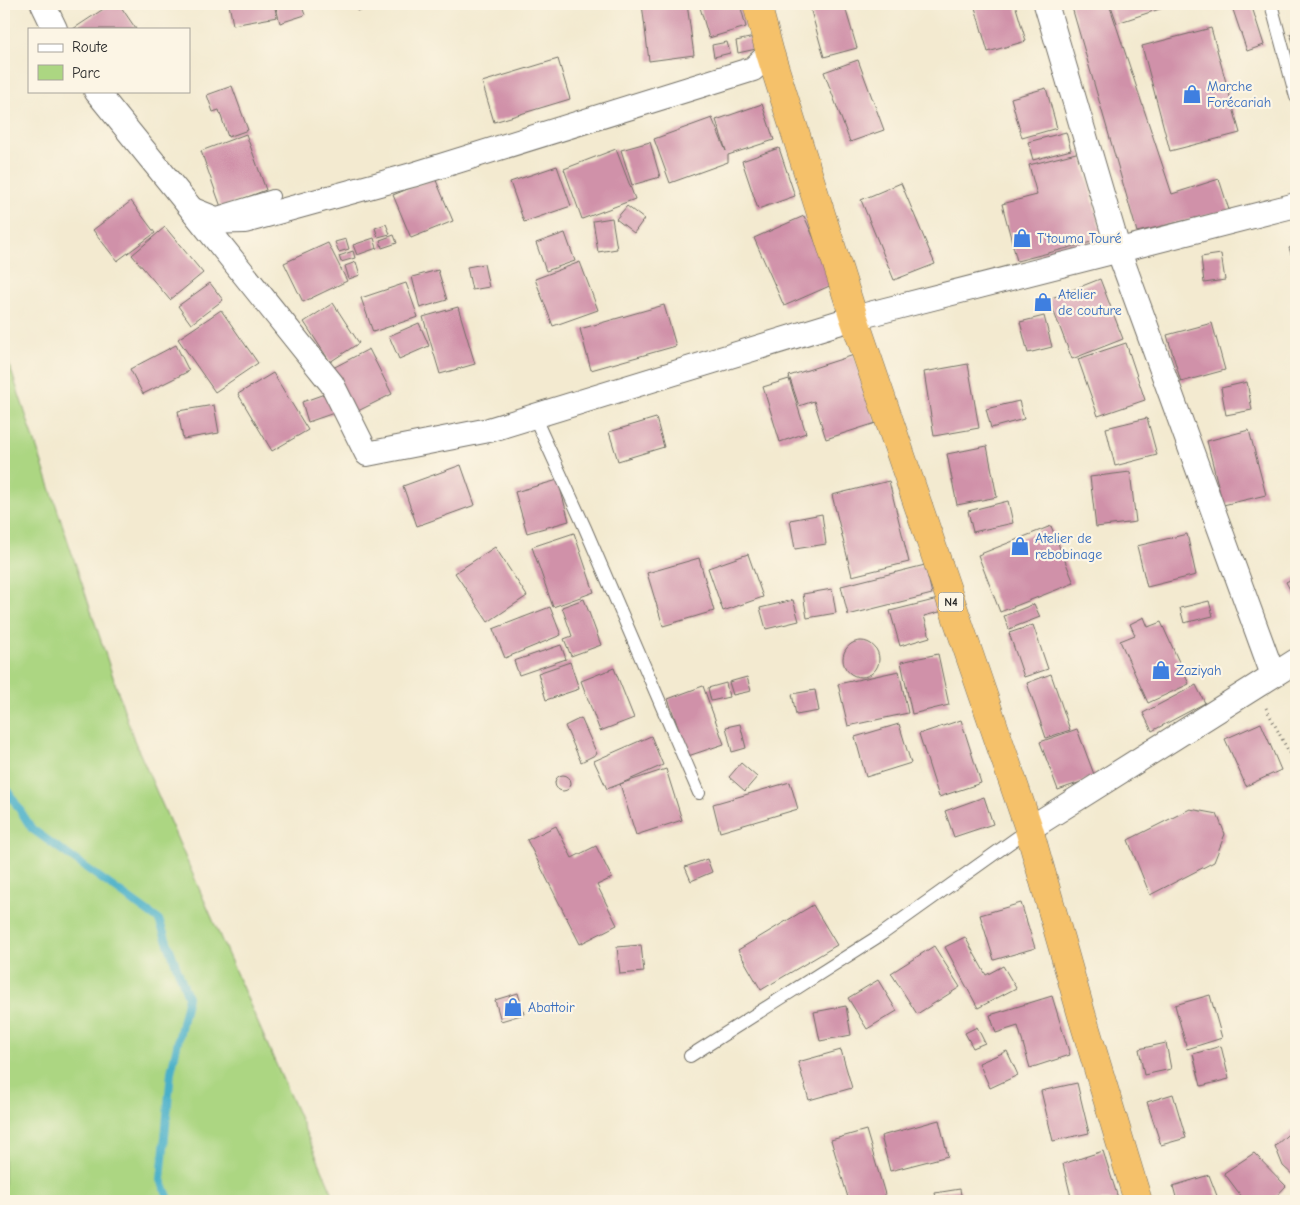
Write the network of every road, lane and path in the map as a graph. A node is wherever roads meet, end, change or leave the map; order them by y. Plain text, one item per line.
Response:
1 (43, 4) edge
2 (757, 4) edge
3 (1046, 4) edge
4 (1271, 4) edge
5 (55, 28) edge
6 (770, 53) junction
7 (97, 92) edge
8 (1296, 97) edge
9 (273, 196) dead end
10 (183, 199) junction
11 (1296, 206) edge
12 (202, 222) junction
13 (1119, 252) junction
14 (854, 318) junction
15 (534, 416) junction
16 (1296, 661) edge
17 (1264, 681) junction
18 (1296, 766) edge
19 (699, 793) dead end
20 (1029, 829) junction
21 (690, 1056) dead end
22 (1138, 1201) edge

1 - 5 street
2 - 6 highway, N4
3 - 13 street
4 - 8 lane
6 - 12 street
6 - 14 highway, N4
7 - 10 street
9 - 10 lane
10 - 12 street
11 - 13 street
12 - 15 street
13 - 14 street
13 - 17 street
14 - 15 street
14 - 20 highway, N4
15 - 19 lane
16 - 17 street
17 - 18 path
17 - 20 street
20 - 21 lane
20 - 22 highway, N4

